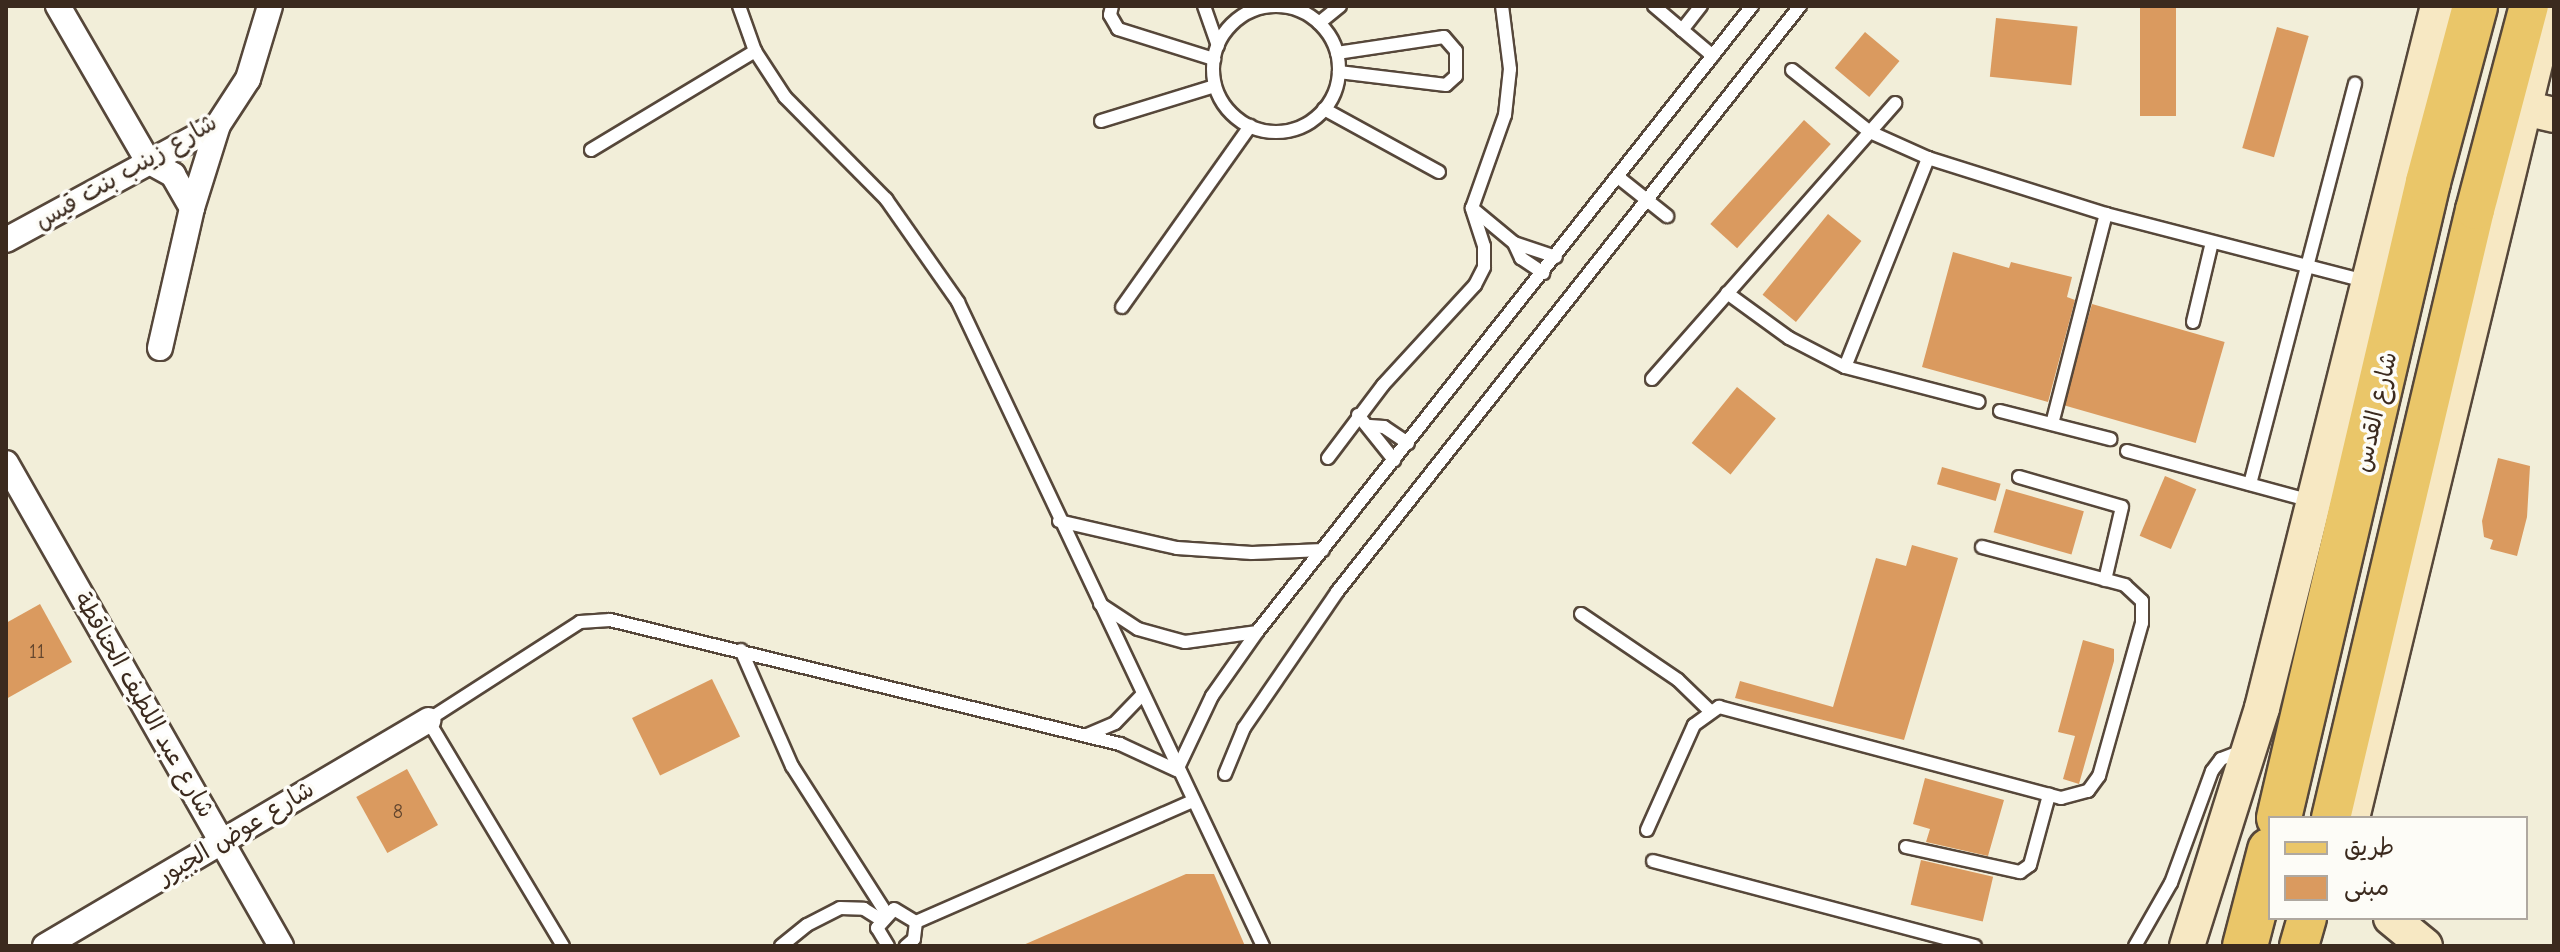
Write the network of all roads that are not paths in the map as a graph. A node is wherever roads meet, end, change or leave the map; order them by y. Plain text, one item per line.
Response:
1 (58, 6) edge
2 (270, 6) edge
3 (739, 6) edge
4 (1112, 6) edge
5 (1204, 6) edge
6 (1274, 6) edge
7 (1340, 6) edge
8 (1502, 6) edge
9 (1654, 6) edge
10 (1752, 6) edge
11 (1800, 6) edge
12 (2438, 6) edge
13 (2475, 6) edge
14 (2503, 6) edge
15 (2529, 6) edge
16 (2549, 6) edge
17 (1296, 8) edge
18 (1696, 8) edge
19 (1319, 23) junction
20 (1682, 30) junction
21 (755, 51) junction
22 (1216, 52) junction
23 (1337, 53) junction
24 (1713, 56) junction
25 (1792, 70) dead end
26 (1339, 72) junction
27 (2355, 84) dead end
28 (1215, 86) junction
29 (1895, 103) dead end
30 (1324, 109) junction
31 (2539, 112) edge
32 (1101, 121) dead end
33 (218, 125) junction
34 (1250, 126) junction
35 (1870, 132) junction
36 (591, 150) dead end
37 (1928, 158) junction
38 (148, 161) junction
39 (1439, 172) dead end
40 (1618, 177) junction
41 (1646, 200) junction
42 (192, 208) junction
43 (1472, 208) junction
44 (2106, 214) junction
45 (1667, 216) dead end
46 (6, 240) edge
47 (2212, 242) junction
48 (1514, 243) junction
49 (1556, 257) junction
50 (2306, 266) junction
51 (1543, 273) junction
52 (2366, 281) junction
53 (1727, 293) junction
54 (1122, 307) dead end
55 (2193, 322) dead end
56 (160, 348) dead end
57 (1845, 367) junction
58 (1652, 379) dead end
59 (1979, 402) dead end
60 (2000, 411) dead end
61 (1358, 415) junction
62 (2052, 424) junction
63 (1370, 426) junction
64 (2110, 439) dead end
65 (1408, 443) junction
66 (2127, 451) dead end
67 (1328, 458) dead end
68 (1394, 460) junction
69 (6, 463) edge
70 (2019, 477) dead end
71 (2250, 484) junction
72 (2311, 501) junction
73 (1059, 521) junction
74 (1982, 547) dead end
75 (1323, 550) junction
76 (2105, 580) junction
77 (1097, 602) junction
78 (1581, 614) dead end
79 (1257, 632) junction
80 (741, 650) junction
81 (1142, 695) junction
82 (1709, 710) junction
83 (428, 720) junction
84 (1079, 736) junction
85 (2251, 748) junction
86 (1177, 770) junction
87 (1225, 774) dead end
88 (2049, 795) junction
89 (1193, 801) junction
90 (2279, 816) edge
91 (2308, 816) edge
92 (2348, 816) edge
93 (1647, 830) dead end
94 (224, 840) junction
95 (1906, 847) dead end
96 (2268, 858) edge
97 (1653, 861) dead end
98 (883, 916) junction
99 (2393, 920) edge
100 (916, 922) junction
101 (2306, 933) edge
102 (2190, 941) edge
103 (45, 946) edge
104 (281, 946) edge
105 (563, 946) edge
106 (781, 946) edge
107 (888, 946) edge
108 (906, 946) edge
109 (1263, 946) edge
110 (1975, 946) edge
111 (2135, 946) edge
112 (2245, 946) edge
113 (2272, 946) edge
114 (2425, 946) edge

1 - 38 street
2 - 33 street, شارع زينب بنت قيس
3 - 21 lane
4 - 22 lane
5 - 22 lane
6 - 17 lane
6 - 22 lane
7 - 19 lane
8 - 43 lane
9 - 20 lane
10 - 24 lane
11 - 41 lane
12 - 52 main road
13 - 90 highway, شارع القدس
14 - 91 highway, شارع القدس
15 - 92 main road
16 - 31 main road
17 - 19 lane
18 - 20 lane
19 - 23 lane
20 - 24 lane
21 - 36 lane
21 - 73 lane
22 - 28 lane
23 - 26 lane
23 - 26 lane
24 - 40 lane
25 - 35 lane
26 - 30 lane
27 - 50 lane
28 - 32 lane
28 - 34 lane
29 - 35 lane
30 - 34 lane
30 - 39 lane
31 - 92 main road
33 - 38 street, شارع زينب بنت قيس
33 - 42 street
34 - 54 lane
35 - 37 lane
35 - 53 lane
37 - 44 lane
37 - 57 lane
38 - 42 street
38 - 46 street, شارع زينب بنت قيس
40 - 41 lane
40 - 49 lane
41 - 45 lane
41 - 87 lane
42 - 56 street
43 - 48 lane
43 - 61 lane
44 - 47 lane
44 - 62 lane
47 - 50 lane
47 - 55 lane
48 - 49 lane
48 - 51 lane
49 - 51 lane
50 - 52 lane
50 - 71 lane
51 - 65 lane
52 - 72 main road
53 - 57 lane
53 - 58 lane
57 - 59 lane
60 - 62 lane
61 - 63 lane
61 - 67 lane
62 - 64 lane
63 - 65 lane
63 - 68 lane
65 - 68 lane
66 - 71 lane
68 - 75 lane
69 - 94 street, شارع عبد اللطيف الحناقطة
70 - 76 lane
71 - 72 lane
72 - 85 main road
73 - 75 lane
73 - 77 lane
74 - 76 lane
75 - 79 lane
76 - 88 lane
77 - 79 lane
77 - 81 lane
78 - 82 lane
79 - 86 lane
80 - 83 lane
80 - 84 lane
80 - 98 lane
81 - 84 lane
81 - 86 lane
82 - 88 lane
82 - 93 lane
83 - 94 street, شارع عوض الجبور
83 - 105 lane
84 - 86 lane
85 - 102 main road
85 - 111 lane
86 - 89 lane
88 - 95 lane
89 - 100 lane
89 - 109 lane
94 - 103 street, شارع عوض الجبور
94 - 104 street, شارع عبد اللطيف الحناقطة
96 - 112 highway
97 - 110 lane
98 - 100 lane
98 - 106 lane
98 - 107 lane
99 - 114 main road
100 - 108 lane
101 - 113 highway

